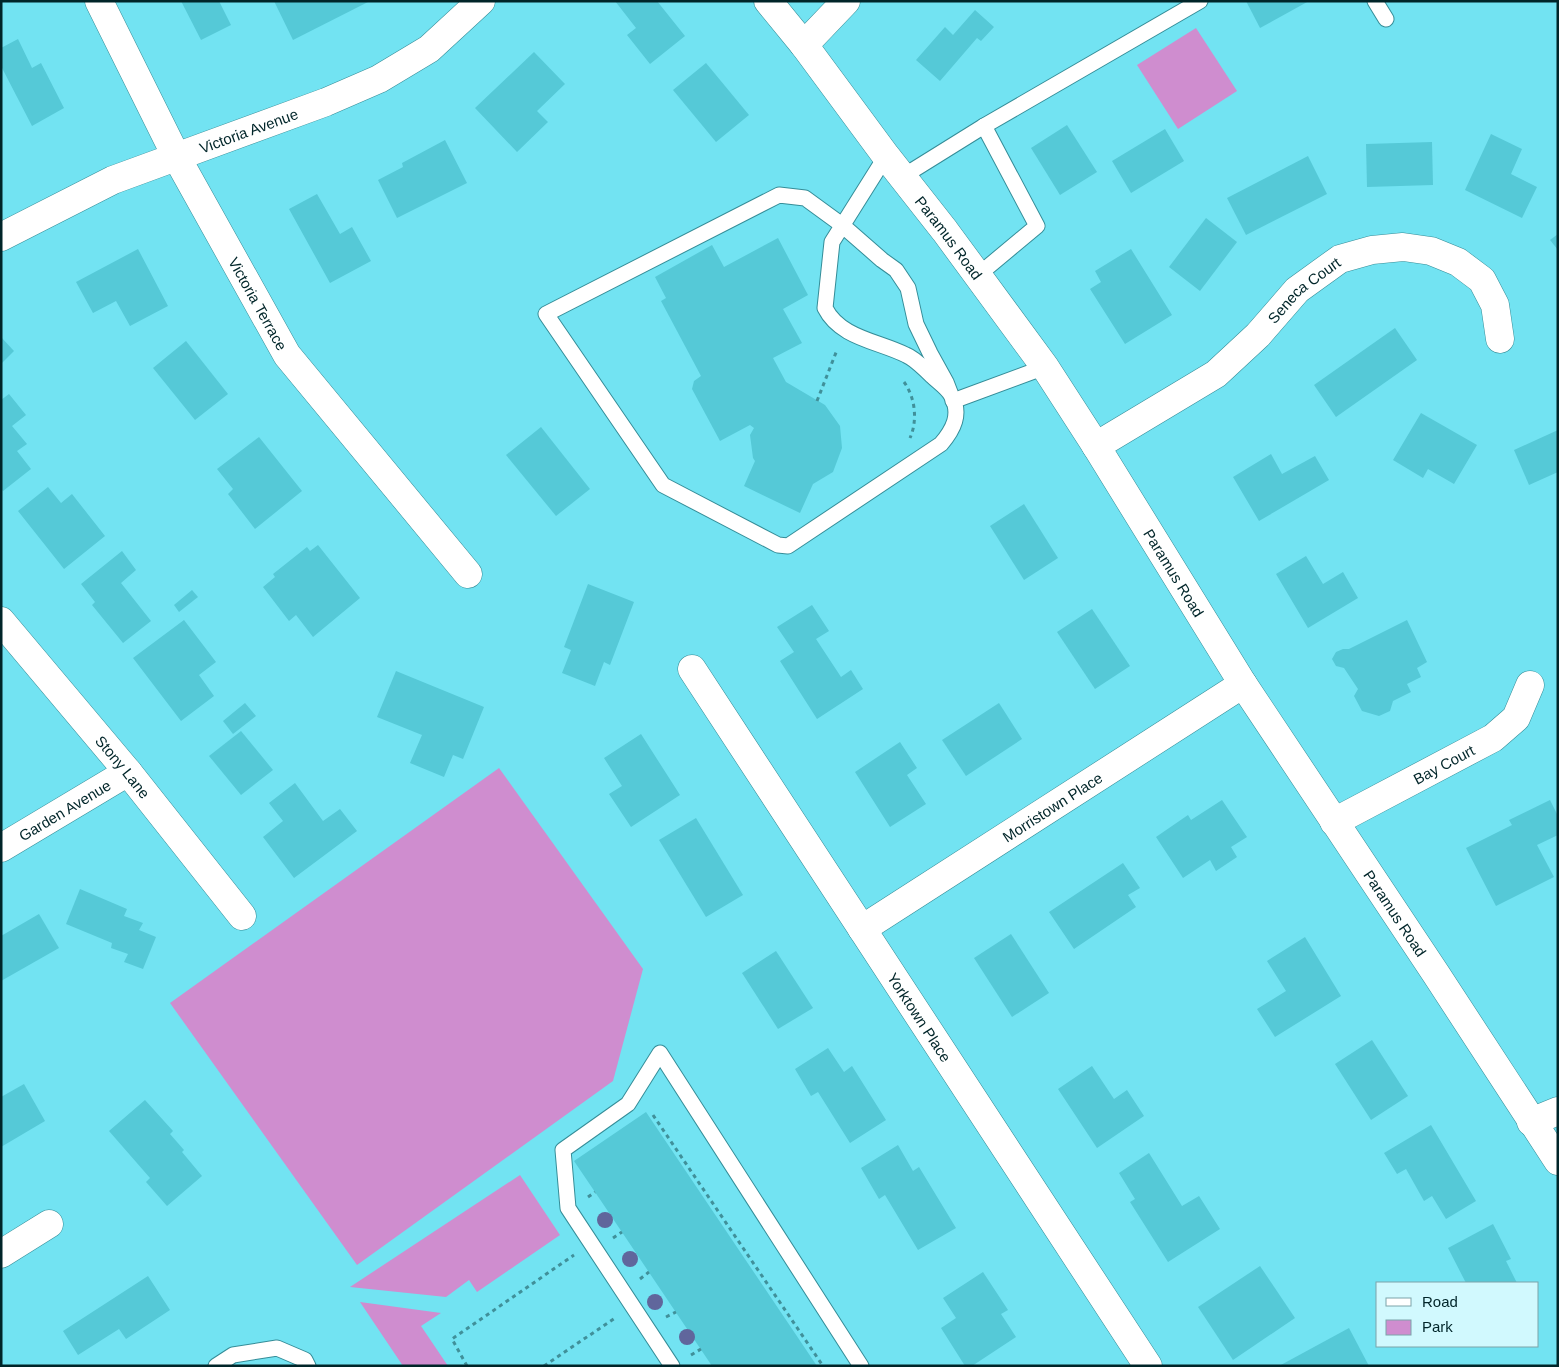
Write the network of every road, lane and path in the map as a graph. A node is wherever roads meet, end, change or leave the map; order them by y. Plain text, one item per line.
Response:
1 (99, 1) edge
2 (481, 1) edge
3 (768, 1) edge
4 (846, 1) edge
5 (1200, 1) edge
6 (1375, 1) edge
7 (1386, 19) dead end
8 (804, 45) junction
9 (984, 126) junction
10 (176, 156) junction
11 (894, 166) junction
12 (842, 225) junction
13 (1, 237) edge
14 (977, 276) junction
15 (1500, 339) dead end
16 (838, 347) dead end
17 (1045, 367) junction
18 (952, 398) junction
19 (817, 401) dead end
20 (1096, 446) junction
21 (468, 574) dead end
22 (1, 620) edge
23 (692, 669) dead end
24 (1243, 684) junction
25 (1530, 685) dead end
26 (128, 772) junction
27 (1334, 822) junction
28 (1, 848) edge
29 (242, 916) dead end
30 (862, 929) junction
31 (1558, 1111) edge
32 (653, 1115) dead end
33 (1531, 1122) junction
34 (1558, 1161) edge
35 (49, 1224) dead end
36 (590, 1244) junction
37 (1, 1254) edge
38 (621, 1313) dead end
39 (701, 1349) dead end
40 (686, 1358) dead end
41 (216, 1366) edge
42 (308, 1366) edge
43 (468, 1366) edge
44 (544, 1366) edge
45 (672, 1366) edge
46 (823, 1366) edge
47 (861, 1366) edge
48 (1148, 1366) edge

1 - 10 street, Victoria Terrace
2 - 10 street, Victoria Avenue
3 - 8 street, Paramus Road
4 - 8 street
5 - 9 lane
6 - 7 lane
8 - 11 street, Paramus Road
9 - 11 lane
9 - 14 lane
10 - 13 street, Victoria Avenue
10 - 21 street, Victoria Terrace
11 - 12 lane
11 - 14 street, Paramus Road
12 - 18 lane
12 - 18 lane
12 - 18 lane
14 - 17 street, Paramus Road
15 - 20 street, Seneca Court
16 - 19 path
17 - 18 lane
17 - 20 street, Paramus Road
20 - 24 street, Paramus Road
22 - 26 street, Stony Lane
23 - 30 street, Yorktown Place
24 - 27 street, Paramus Road
24 - 30 street, Morristown Place
25 - 27 street, Bay Court
26 - 28 street, Garden Avenue
26 - 29 street, Stony Lane
27 - 33 street, Paramus Road
30 - 48 street, Yorktown Place
31 - 33 street
32 - 46 path
33 - 34 street, Paramus Road
35 - 37 street
36 - 43 path
36 - 45 lane
36 - 47 lane
38 - 44 path
39 - 40 path
41 - 42 lane

